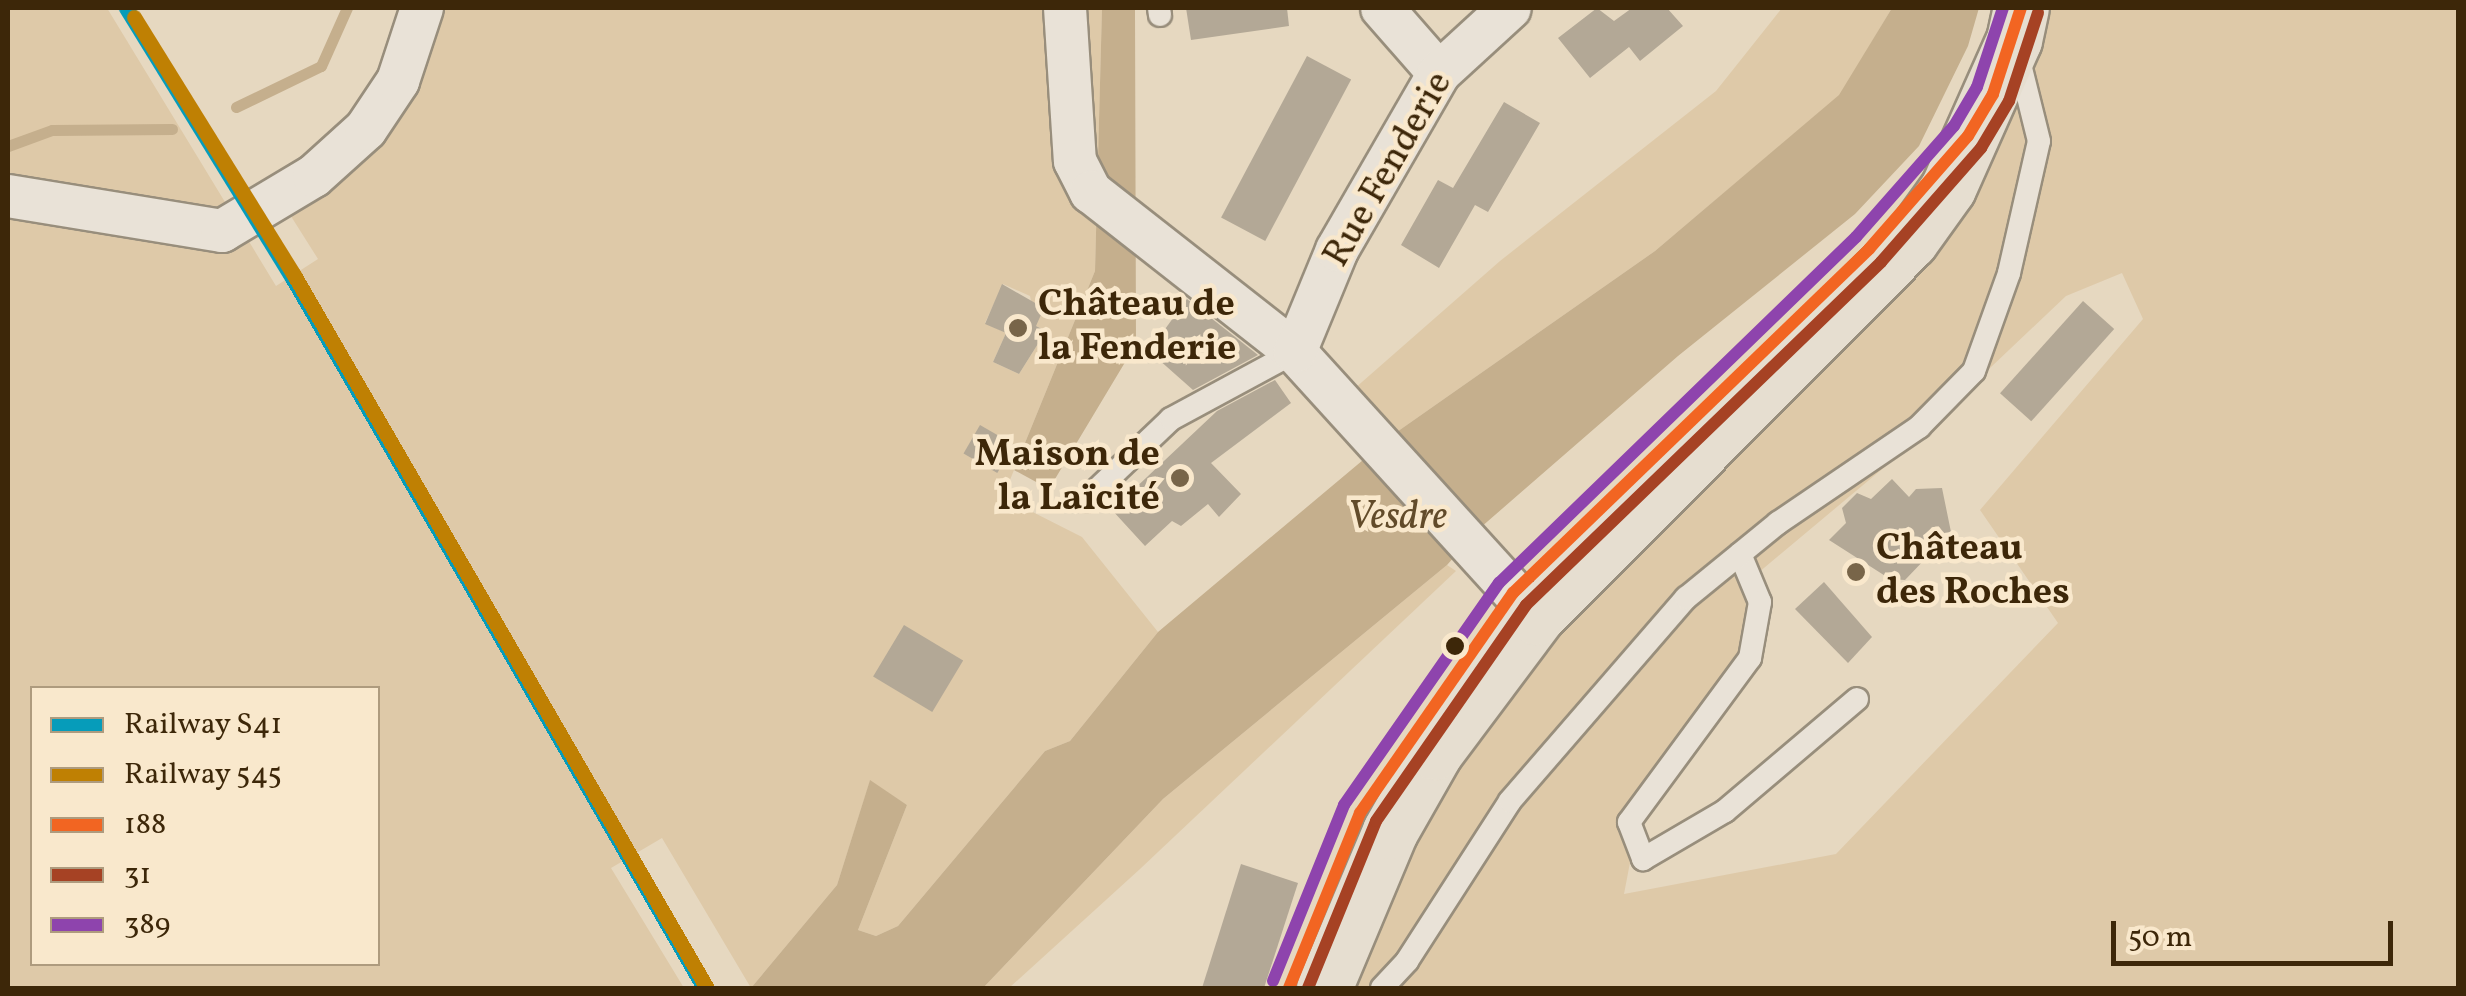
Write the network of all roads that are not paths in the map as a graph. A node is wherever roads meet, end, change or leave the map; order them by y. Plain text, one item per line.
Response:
1 (422, 8) edge
2 (1065, 8) edge
3 (1382, 8) edge
4 (1510, 8) edge
5 (2018, 24) edge
6 (1438, 72) junction
7 (8, 196) edge
8 (1295, 352) junction
9 (1086, 500) dead end
10 (1740, 554) junction
11 (1508, 589) junction
12 (1857, 699) dead end
13 (1290, 988) edge
14 (1324, 988) edge
15 (1382, 988) edge

1 - 7 street
2 - 8 street
3 - 6 street
4 - 6 street, Rue Fenderie
5 - 10 lane
5 - 11 main road
6 - 8 street, Rue Fenderie
8 - 9 lane
8 - 11 street
10 - 12 lane
10 - 15 lane
11 - 13 main road
11 - 14 main road

